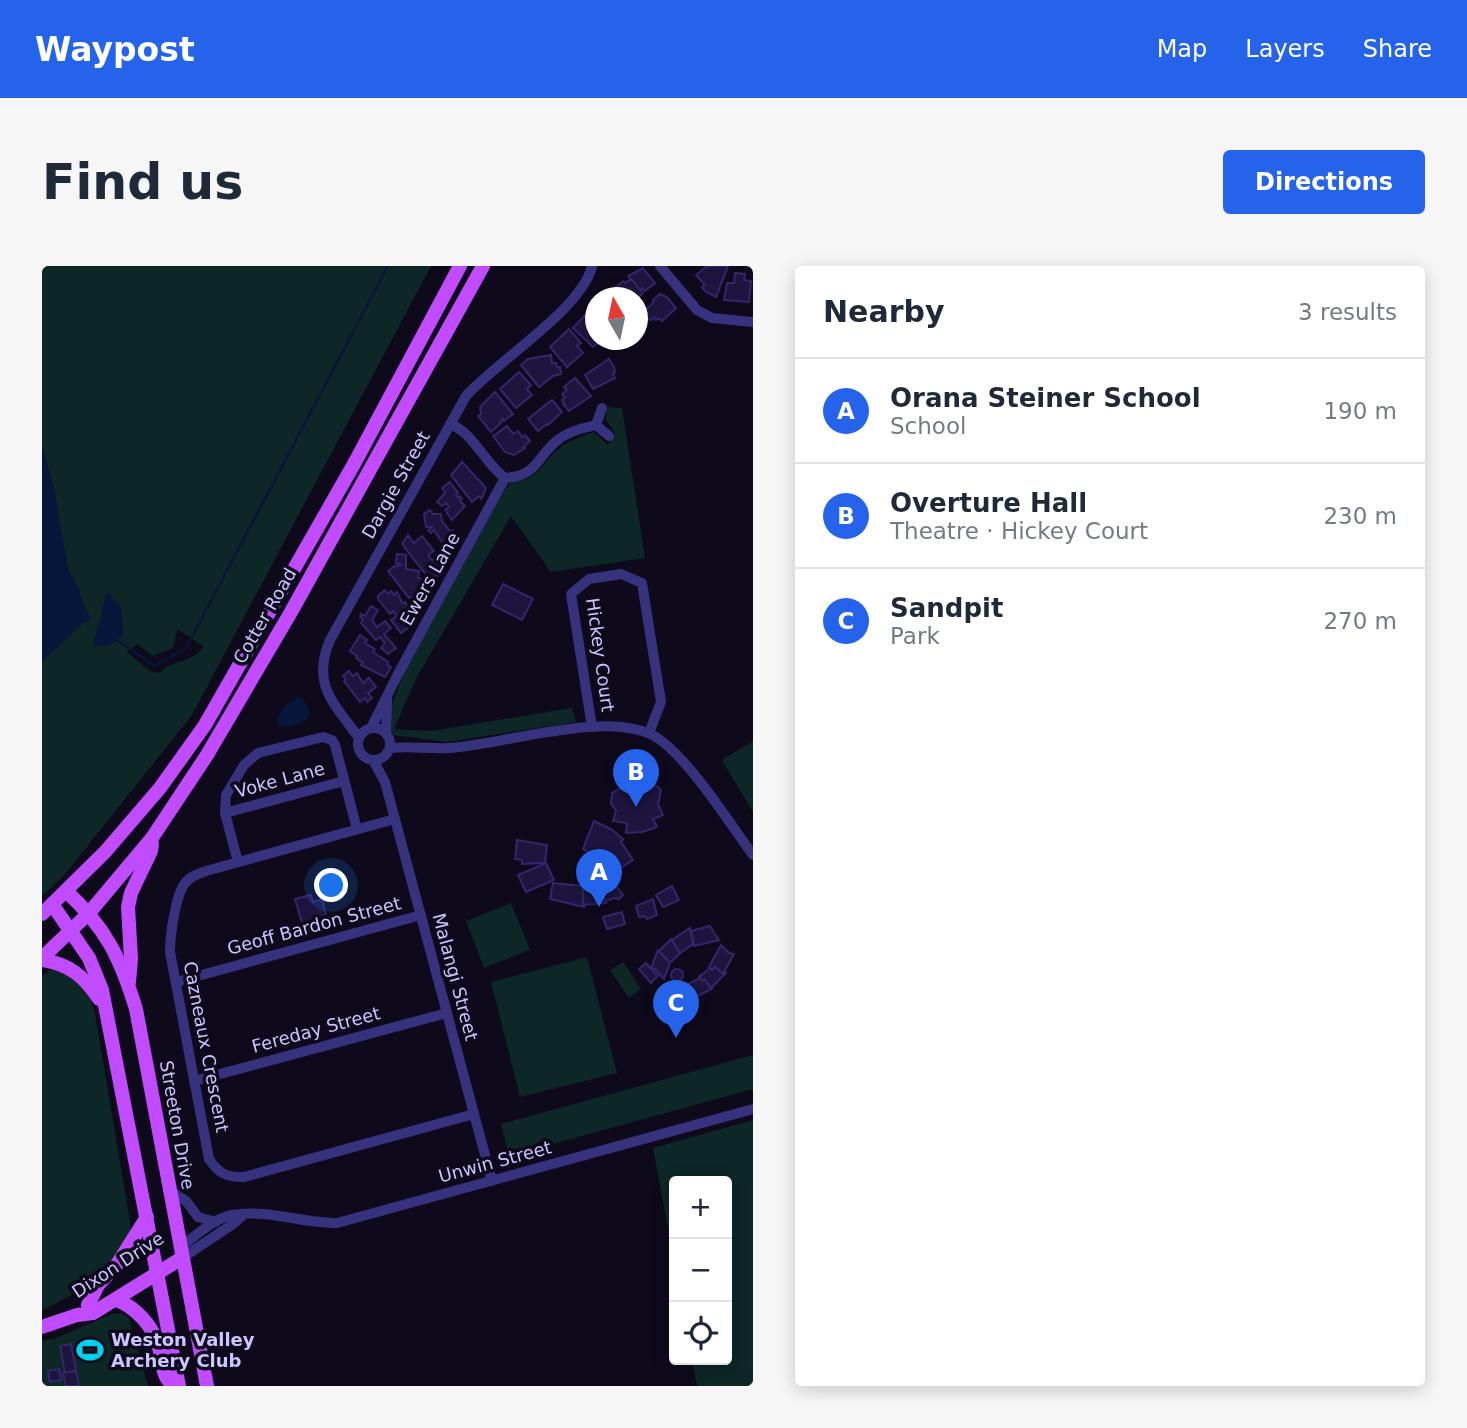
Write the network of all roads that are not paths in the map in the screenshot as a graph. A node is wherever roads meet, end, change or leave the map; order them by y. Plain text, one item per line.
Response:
1 (460, 266) edge
2 (482, 266) edge
3 (585, 266) edge
4 (592, 266) edge
5 (660, 266) edge
6 (577, 295) junction
7 (753, 322) edge
8 (602, 408) dead end
9 (450, 424) junction
10 (596, 425) junction
11 (609, 436) dead end
12 (505, 478) junction
13 (387, 697) junction
14 (592, 727) junction
15 (366, 732) junction
16 (649, 733) junction
17 (388, 744) junction
18 (373, 760) junction
19 (344, 781) junction
20 (385, 782) junction
21 (225, 813) junction
22 (395, 819) junction
23 (356, 829) junction
24 (152, 838) junction
25 (753, 855) edge
26 (237, 862) junction
27 (66, 891) junction
28 (47, 909) edge
29 (89, 913) junction
30 (421, 915) junction
31 (71, 929) junction
32 (42, 959) edge
33 (176, 982) junction
34 (128, 984) junction
35 (104, 1005) junction
36 (447, 1013) junction
37 (194, 1081) junction
38 (753, 1109) edge
39 (474, 1114) junction
40 (492, 1181) junction
41 (169, 1190) junction
42 (243, 1215) junction
43 (146, 1217) junction
44 (216, 1222) junction
45 (181, 1252) junction
46 (156, 1268) junction
47 (117, 1300) junction
48 (83, 1310) junction
49 (42, 1327) edge
50 (173, 1386) edge
51 (179, 1386) edge
52 (207, 1386) edge

1 - 27 main road, Cotter Road
2 - 24 main road, Cotter Road
3 - 6 street, Dargie Street
4 - 6 street, Dargie Street
5 - 7 street
6 - 9 street, Dargie Street
8 - 10 street
9 - 12 street
9 - 15 street, Dargie Street
10 - 11 street
10 - 12 street
12 - 13 street, Ewers Lane
13 - 15 street, Ewers Lane
13 - 17 street, Ewers Lane
14 - 16 street, Hickey Court
14 - 16 street, Hickey Court
14 - 17 street
15 - 17 street
15 - 18 street, Dargie Street
16 - 25 street, Hickey Court
17 - 18 street
17 - 20 street, Malangi Street
18 - 20 street, Malangi Street
19 - 21 street, Voke Lane
19 - 21 street
19 - 23 street
20 - 22 street, Malangi Street
21 - 26 street
22 - 23 street, Cazneaux Crescent
22 - 30 street, Malangi Street
23 - 26 street, Cazneaux Crescent
24 - 29 main road, Cotter Road
24 - 34 main road
26 - 33 street, Cazneaux Crescent
27 - 28 main road, Cotter Road
27 - 29 main road, Streeton Drive
28 - 31 main road
29 - 31 main road, Cotter Road
29 - 34 main road, Streeton Drive
30 - 33 street, Geoff Bardon Street
30 - 36 street, Malangi Street
31 - 32 main road, Cotter Road
31 - 35 main road
32 - 35 main road
33 - 37 street, Cazneaux Crescent
34 - 41 main road, Streeton Drive
35 - 43 main road
36 - 37 street, Fereday Street
36 - 39 street, Malangi Street
37 - 39 street, Cazneaux Crescent
38 - 40 street, Unwin Street
39 - 40 street, Malangi Street
40 - 42 street, Unwin Street
41 - 44 street
41 - 45 main road, Streeton Drive
42 - 44 street, Unwin Street
42 - 45 street
43 - 46 main road
43 - 48 main road
44 - 45 street, Unwin Street
45 - 46 main road, Dixon Drive
45 - 52 main road, Streeton Drive
46 - 47 main road, Dixon Drive
46 - 48 main road, Dixon Drive
46 - 51 main road
47 - 48 main road, Dixon Drive
47 - 50 main road
48 - 49 main road, Dixon Drive

